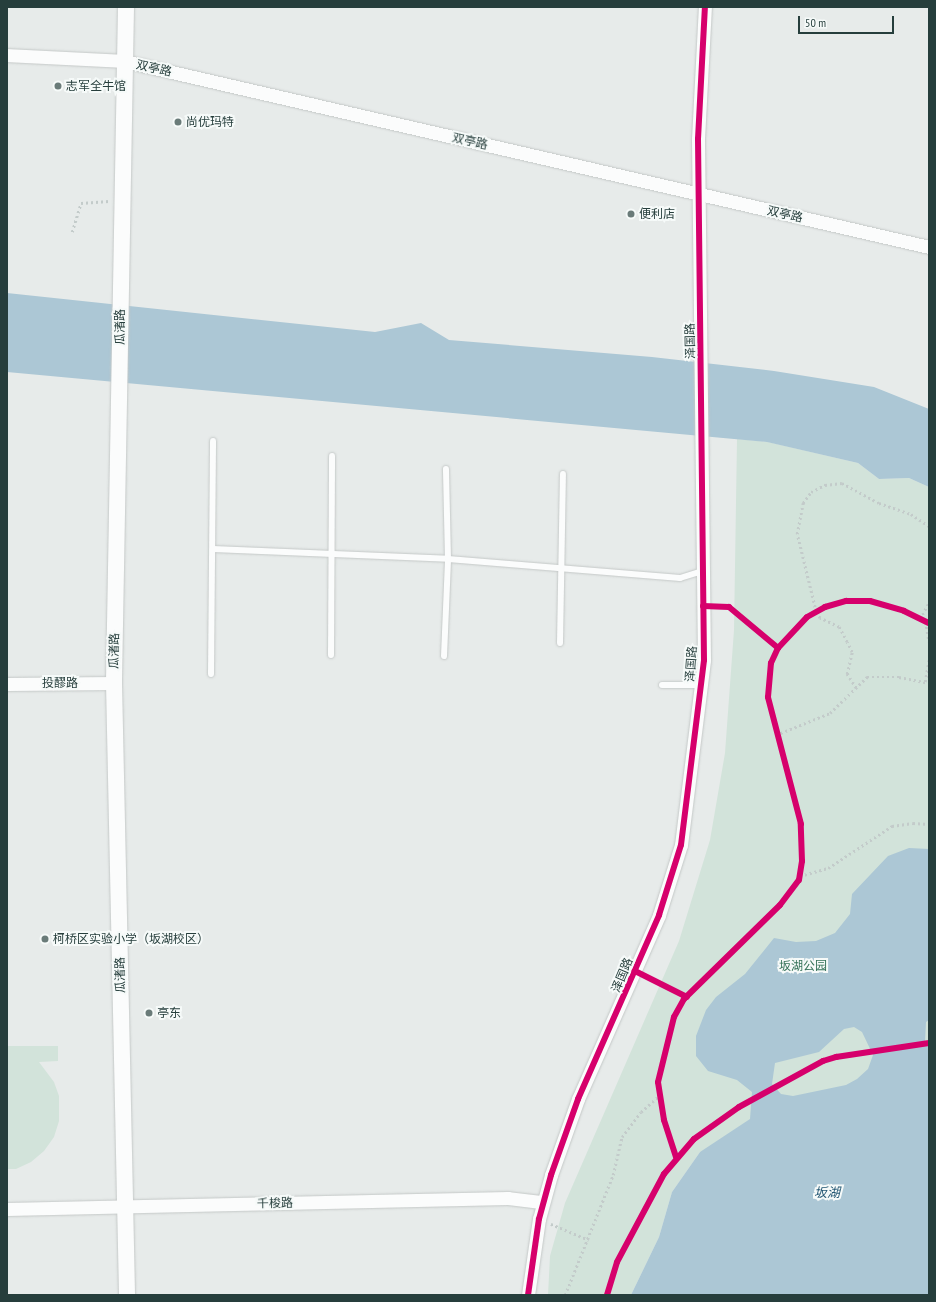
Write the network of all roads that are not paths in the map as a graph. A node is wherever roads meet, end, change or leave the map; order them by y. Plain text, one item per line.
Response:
1 (126, 7) edge
2 (705, 7) edge
3 (7, 55) edge
4 (124, 61) junction
5 (699, 193) junction
6 (929, 247) edge
7 (213, 441) dead end
8 (332, 456) dead end
9 (446, 469) dead end
10 (563, 474) dead end
11 (213, 549) junction
12 (331, 554) junction
13 (448, 559) junction
14 (560, 568) junction
15 (703, 571) junction
16 (560, 643) dead end
17 (331, 655) dead end
18 (444, 656) dead end
19 (211, 674) dead end
20 (114, 683) junction
21 (7, 684) edge
22 (662, 685) dead end
23 (700, 685) junction
24 (543, 1202) junction
25 (125, 1207) junction
26 (7, 1209) edge
27 (127, 1295) edge
28 (528, 1295) edge

1 - 4 street, 瓜渚路
2 - 5 street, 泽国路
3 - 4 street, 双亭路
4 - 5 street, 双亭路
4 - 20 street, 瓜渚路
5 - 6 street, 双亭路
5 - 15 street, 泽国路
7 - 11 lane
8 - 12 lane
9 - 13 lane
10 - 14 lane
11 - 12 lane
11 - 19 lane
12 - 13 lane
12 - 17 lane
13 - 14 lane
13 - 18 lane
14 - 15 lane
14 - 16 lane
15 - 23 street, 泽国路
20 - 21 street, 投醪路
20 - 25 street, 瓜渚路
22 - 23 lane
23 - 24 street, 泽国路
24 - 25 street, 千梭路
24 - 28 street, 泽国路
25 - 26 street, 千梭路
25 - 27 street, 瓜渚路

